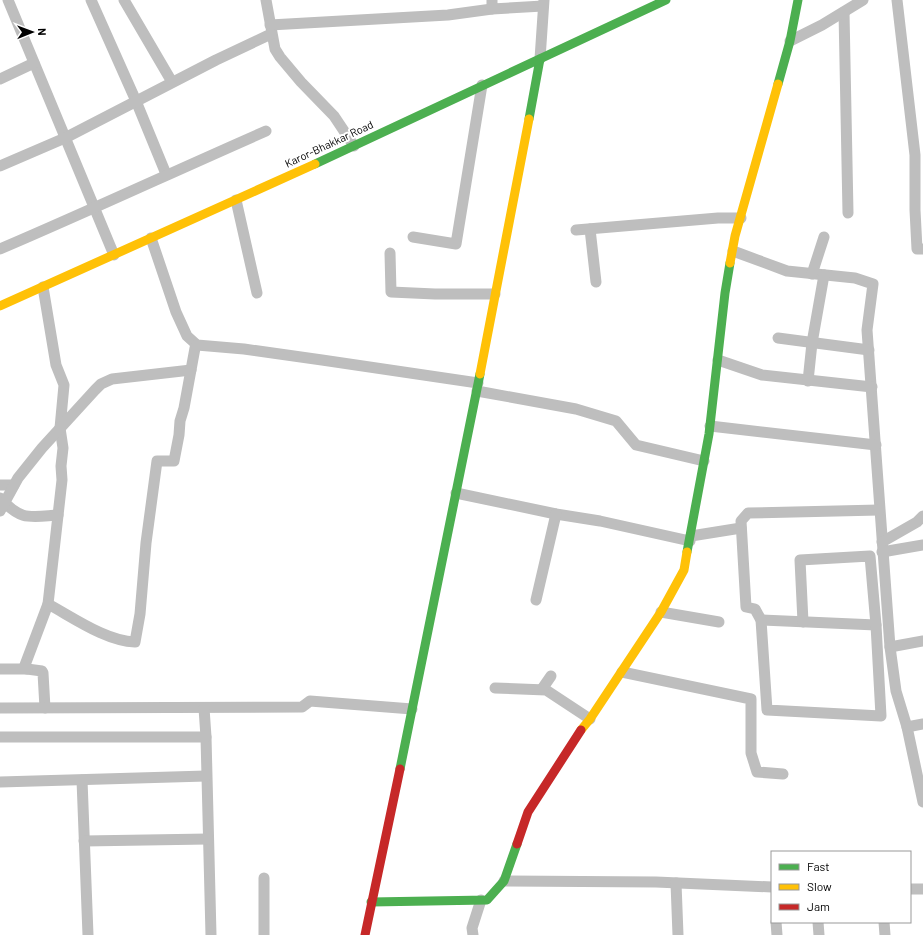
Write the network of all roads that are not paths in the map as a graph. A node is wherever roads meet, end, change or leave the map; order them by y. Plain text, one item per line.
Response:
1 (8, 0) edge
2 (91, 0) edge
3 (124, 0) edge
4 (266, 0) edge
5 (666, 0) edge
6 (798, 0) edge
7 (863, 0) edge
8 (896, 0) edge
9 (543, 3) edge
10 (492, 5) edge
11 (844, 12) junction
12 (271, 30) junction
13 (790, 41) junction
14 (540, 59) junction
15 (34, 64) junction
16 (0, 79) edge
17 (172, 82) junction
18 (482, 85) junction
19 (136, 100) junction
20 (266, 131) dead end
21 (65, 138) junction
22 (354, 146) junction
23 (919, 154) edge
24 (0, 166) edge
25 (166, 174) junction
26 (236, 200) junction
27 (94, 208) junction
28 (848, 213) dead end
29 (741, 218) junction
30 (919, 218) edge
31 (590, 229) junction
32 (576, 230) dead end
33 (413, 237) dead end
34 (824, 237) dead end
35 (151, 238) junction
36 (923, 249) edge
37 (0, 250) edge
38 (733, 251) junction
39 (390, 253) dead end
40 (114, 255) junction
41 (812, 274) junction
42 (824, 275) junction
43 (596, 282) dead end
44 (43, 287) junction
45 (257, 293) dead end
46 (495, 294) junction
47 (0, 306) edge
48 (778, 338) dead end
49 (812, 343) junction
50 (197, 345) junction
51 (869, 350) junction
52 (718, 360) junction
53 (191, 370) junction
54 (808, 380) junction
55 (478, 387) junction
56 (872, 387) junction
57 (710, 426) junction
58 (60, 428) junction
59 (876, 445) junction
60 (704, 461) junction
61 (0, 485) edge
62 (14, 485) junction
63 (456, 493) junction
64 (1, 504) edge
65 (879, 510) junction
66 (58, 514) junction
67 (556, 514) junction
68 (923, 516) edge
69 (741, 528) junction
70 (690, 538) junction
71 (923, 545) edge
72 (882, 547) junction
73 (536, 600) dead end
74 (48, 604) junction
75 (661, 612) junction
76 (761, 620) junction
77 (719, 622) dead end
78 (803, 622) junction
79 (876, 625) junction
80 (923, 641) edge
81 (890, 647) junction
82 (0, 669) edge
83 (27, 669) junction
84 (622, 672) junction
85 (551, 676) dead end
86 (495, 688) dead end
87 (542, 690) junction
88 (0, 708) edge
89 (45, 708) junction
90 (204, 708) junction
91 (412, 709) junction
92 (590, 719) junction
93 (923, 724) edge
94 (907, 727) junction
95 (0, 737) edge
96 (206, 737) junction
97 (783, 774) dead end
98 (206, 776) junction
99 (82, 780) junction
100 (0, 782) edge
101 (923, 802) edge
102 (208, 839) junction
103 (84, 841) junction
104 (264, 878) dead end
105 (504, 881) junction
106 (676, 883) junction
107 (771, 887) edge
108 (911, 889) edge
109 (923, 889) edge
110 (480, 900) junction
111 (371, 902) junction
112 (776, 923) edge
113 (818, 923) edge
114 (884, 923) edge
115 (88, 935) edge
116 (211, 935) edge
117 (264, 935) edge
118 (365, 935) edge
119 (473, 935) edge
120 (678, 935) edge
121 (777, 935) edge
122 (819, 935) edge
123 (885, 935) edge

1 - 15 street
2 - 19 street
3 - 17 street
4 - 12 street
5 - 14 main road, Karor-Bhakkar Road
6 - 13 main road
7 - 11 street
8 - 23 street
9 - 10 street
9 - 14 street
10 - 12 street
11 - 13 street
11 - 28 street
12 - 17 street
12 - 22 street
13 - 29 main road
14 - 18 main road, Karor-Bhakkar Road
14 - 46 main road
15 - 16 street
15 - 21 street
17 - 19 street
18 - 22 main road, Karor-Bhakkar Road
18 - 33 street
19 - 21 street
19 - 25 street
20 - 25 street
21 - 24 street
21 - 27 street
22 - 26 main road, Karor-Bhakkar Road
23 - 30 street
25 - 27 street
26 - 35 main road, Karor-Bhakkar Road
26 - 45 street
27 - 37 street
27 - 40 street
29 - 31 street
29 - 38 main road
30 - 36 street
31 - 32 street
31 - 43 street
34 - 41 street
35 - 40 main road, Karor-Bhakkar Road
35 - 50 street
38 - 41 street
38 - 52 main road
39 - 46 street
40 - 44 main road, Karor-Bhakkar Road
41 - 42 street
42 - 49 street
42 - 51 street
44 - 47 main road, Karor-Bhakkar Road
44 - 58 street
46 - 55 main road
48 - 49 street
49 - 51 street
49 - 54 street
50 - 53 street
50 - 55 street
51 - 56 street
52 - 54 street
52 - 57 main road
53 - 58 street
53 - 74 street
54 - 56 street
55 - 60 street
55 - 63 main road
56 - 59 street
57 - 59 street
57 - 60 main road
58 - 62 street
58 - 66 street
59 - 65 street
60 - 70 main road
61 - 62 street
62 - 64 street
63 - 67 street
63 - 91 main road
64 - 66 street
65 - 69 street
65 - 72 street
66 - 74 street
67 - 70 street
67 - 73 street
68 - 72 street
69 - 70 street
69 - 76 street
70 - 75 main road
71 - 72 street
72 - 81 street
74 - 83 street
75 - 77 street
75 - 84 main road
76 - 78 street
76 - 79 street
78 - 79 street
78 - 79 street
80 - 81 street
81 - 94 street
82 - 83 street
83 - 89 street
84 - 92 main road
84 - 97 street
85 - 87 street
86 - 87 street
87 - 92 street
88 - 89 street
89 - 90 street
90 - 91 street
90 - 96 street
91 - 111 main road
92 - 105 main road
93 - 94 street
94 - 101 street
95 - 96 street
96 - 98 street
98 - 99 street
98 - 102 street
99 - 100 street
99 - 103 street
102 - 103 street
102 - 116 street
103 - 115 street
104 - 117 street
105 - 106 street
105 - 110 main road
106 - 107 street
106 - 120 street
108 - 109 street
110 - 111 main road
110 - 119 street
111 - 118 main road
112 - 121 street
113 - 122 street
114 - 123 street

